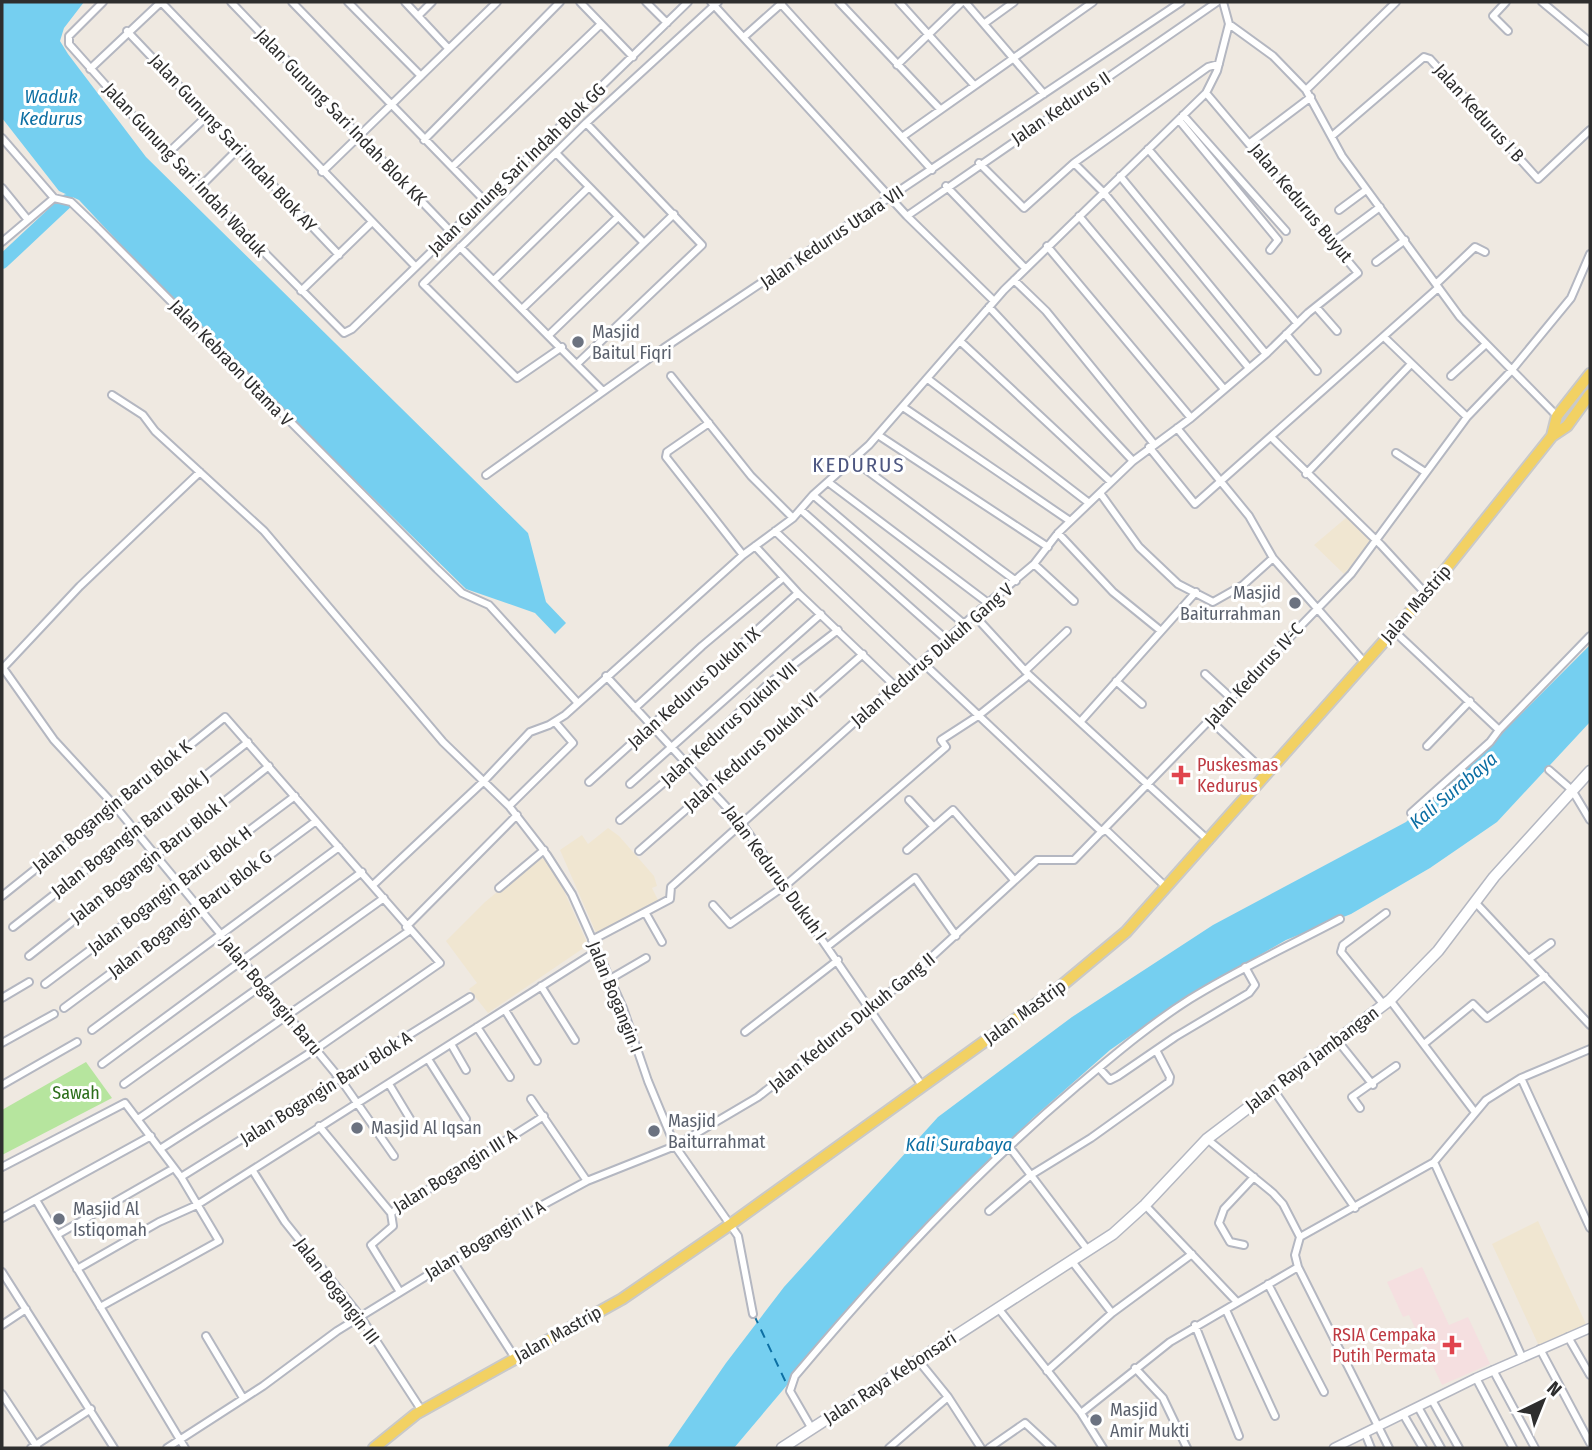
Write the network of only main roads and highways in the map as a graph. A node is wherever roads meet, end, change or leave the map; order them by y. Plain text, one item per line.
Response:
1 (1590, 374) edge
2 (1590, 394) edge
3 (1552, 436) junction
4 (1590, 771) edge
5 (998, 1308) joint
6 (374, 1448) edge
7 (784, 1448) edge

1 - 3 main road, Jalan Mastrip
2 - 3 main road, Jalan Mastrip
3 - 6 main road, Jalan Mastrip
4 - 5 main road, Jalan Raya Jambangan
5 - 7 main road, Jalan Raya Kebonsari

